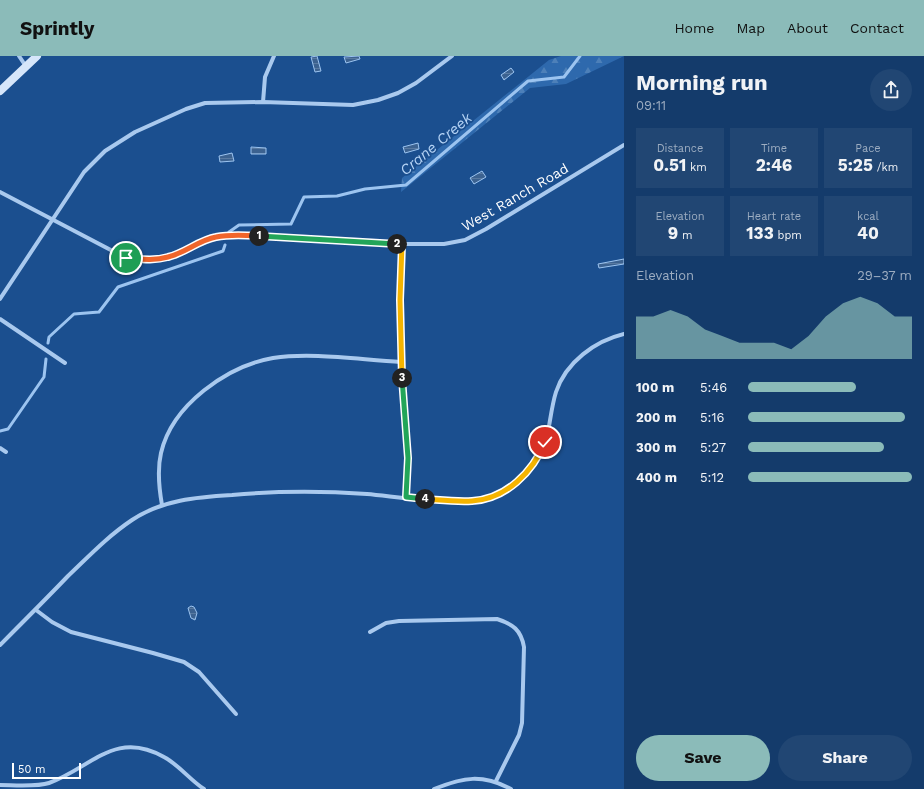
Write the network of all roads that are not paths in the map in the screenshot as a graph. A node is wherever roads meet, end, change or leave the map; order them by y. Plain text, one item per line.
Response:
1 (20, 56) edge
2 (37, 56) edge
3 (274, 56) edge
4 (452, 56) edge
5 (25, 66) junction
6 (0, 91) edge
7 (264, 102) junction
8 (624, 145) edge
9 (0, 192) edge
10 (52, 219) junction
11 (402, 244) junction
12 (0, 299) edge
13 (0, 319) edge
14 (624, 334) edge
15 (401, 362) junction
16 (65, 363) dead end
17 (0, 448) edge
18 (6, 452) dead end
19 (406, 497) junction
20 (162, 505) junction
21 (36, 610) junction
22 (370, 632) dead end
23 (0, 645) edge
24 (236, 714) dead end
25 (496, 781) junction
26 (0, 785) edge
27 (204, 789) edge
28 (434, 789) edge
29 (511, 789) edge

1 - 5 street
2 - 5 street
3 - 7 street
4 - 7 street
5 - 6 street
7 - 10 street
8 - 11 street, West Ranch Road
9 - 10 street, West Ranch Road
10 - 11 street, West Ranch Road
10 - 12 street
11 - 15 street
13 - 16 street
14 - 19 street
15 - 19 street
15 - 20 street
17 - 18 street
19 - 20 street
20 - 21 street
21 - 23 street
21 - 24 street
22 - 25 street
25 - 28 street
25 - 29 street
26 - 27 street

